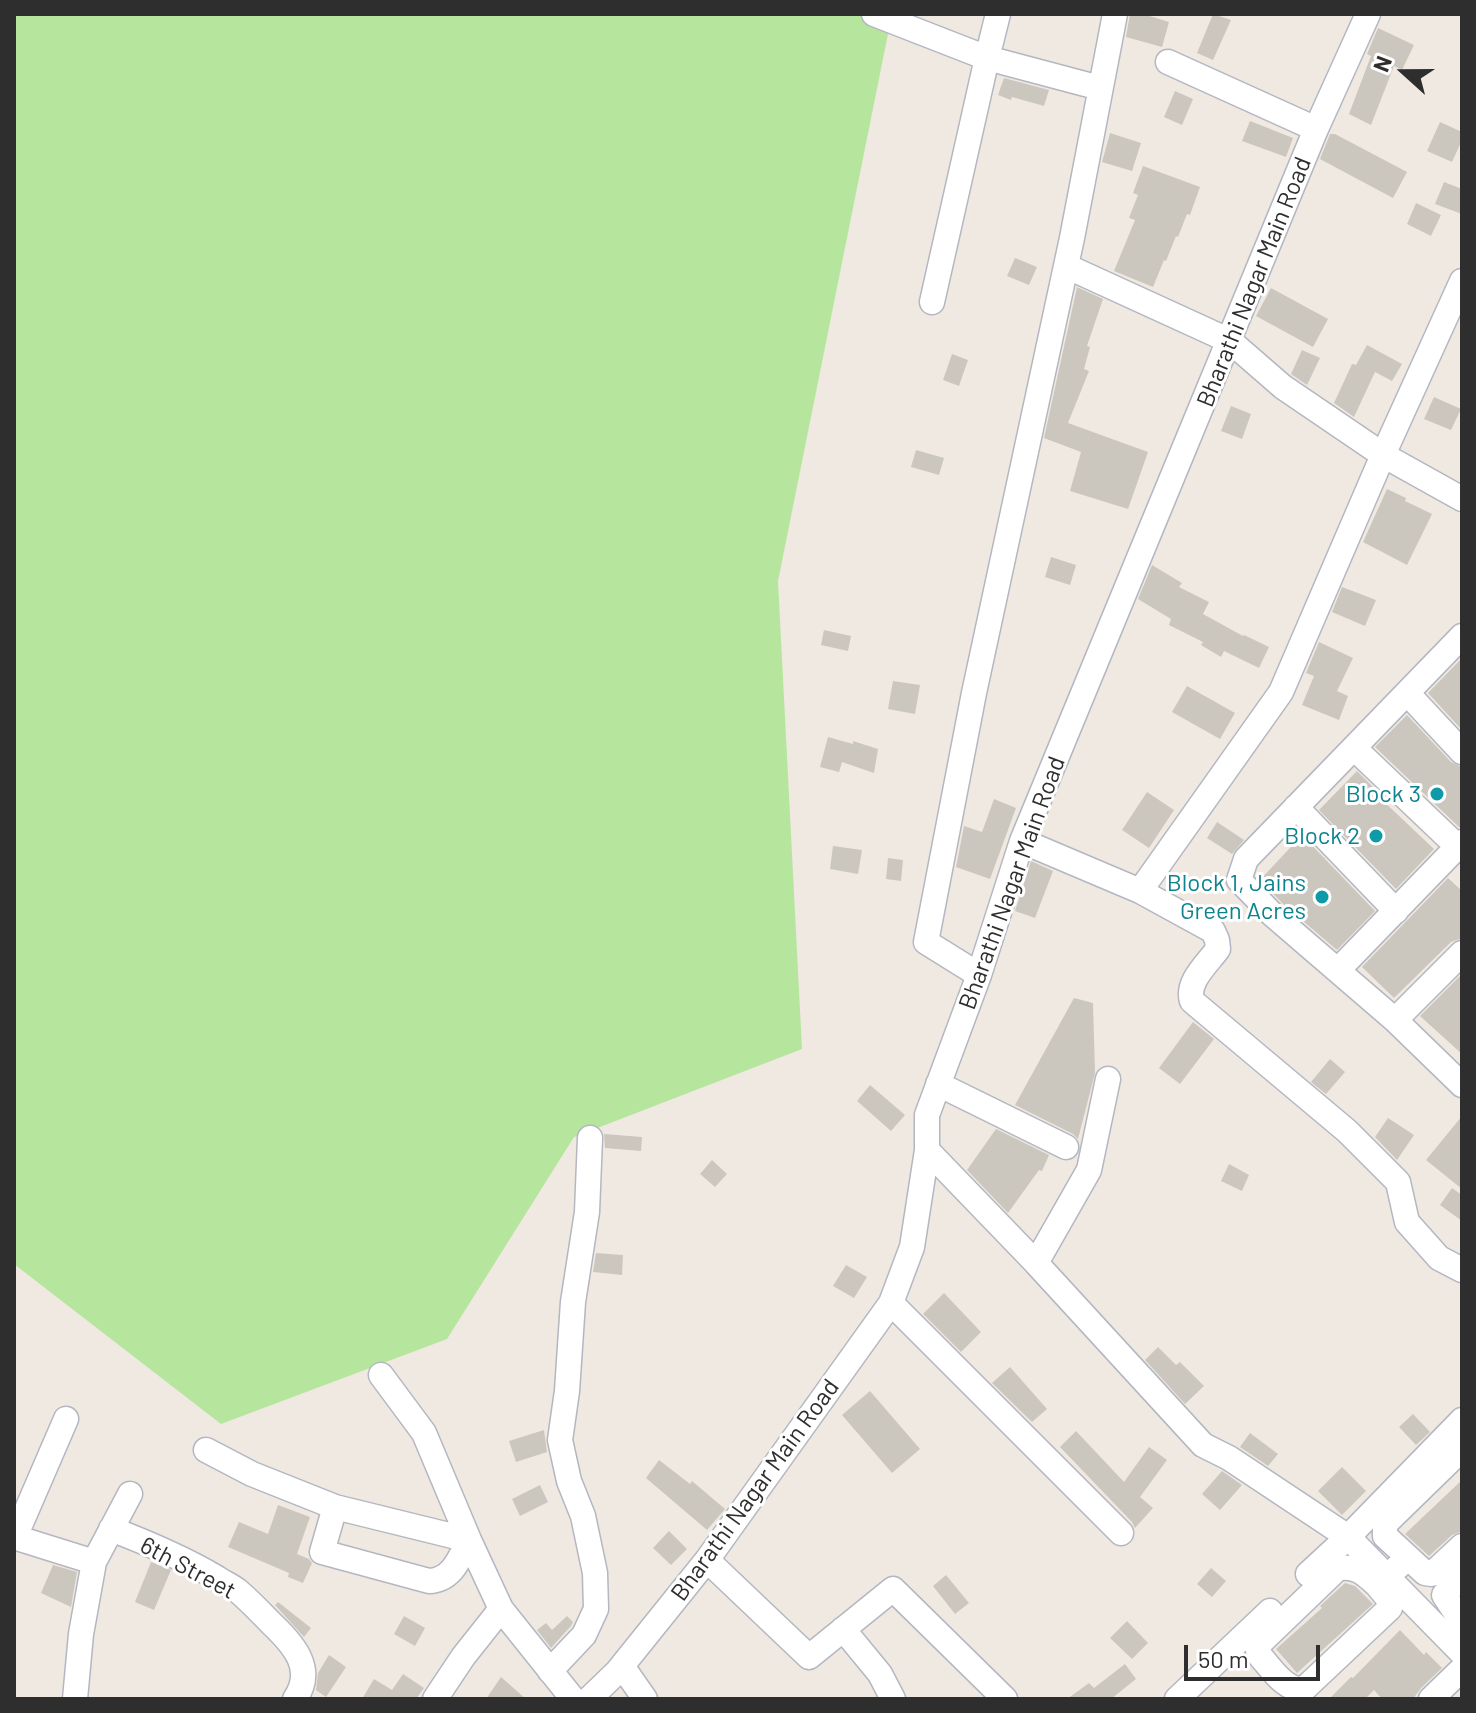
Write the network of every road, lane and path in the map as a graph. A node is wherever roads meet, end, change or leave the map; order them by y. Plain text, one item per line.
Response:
1 (874, 14) edge
2 (998, 14) edge
3 (1115, 14) edge
4 (1368, 14) edge
5 (987, 58) junction
6 (1168, 62) dead end
7 (1100, 88) junction
8 (1316, 129) junction
9 (1066, 266) junction
10 (1462, 281) edge
11 (932, 302) dead end
12 (1230, 341) junction
13 (1383, 455) junction
14 (1460, 493) edge
15 (1462, 637) edge
16 (1407, 693) junction
17 (1354, 748) junction
18 (1462, 752) edge
19 (1296, 807) junction
20 (1022, 841) junction
21 (1460, 844) edge
22 (1140, 891) junction
23 (1396, 911) junction
24 (1462, 953) edge
25 (1338, 970) junction
26 (979, 975) junction
27 (1395, 1020) junction
28 (1458, 1074) edge
29 (1108, 1079) dead end
30 (938, 1084) junction
31 (590, 1138) dead end
32 (1066, 1147) dead end
33 (927, 1150) junction
34 (1036, 1263) junction
35 (1462, 1270) edge
36 (891, 1303) junction
37 (381, 1375) dead end
38 (66, 1419) dead end
39 (1462, 1420) edge
40 (1462, 1449) edge
41 (206, 1450) dead end
42 (130, 1494) dead end
43 (335, 1507) junction
44 (111, 1529) junction
45 (1121, 1533) dead end
46 (15, 1537) edge
47 (1348, 1537) junction
48 (469, 1540) junction
49 (1462, 1546) edge
50 (1462, 1557) edge
51 (1408, 1558) junction
52 (707, 1560) junction
53 (94, 1562) junction
54 (1462, 1576) edge
55 (1382, 1580) junction
56 (1413, 1604) junction
57 (501, 1609) junction
58 (843, 1629) junction
59 (1458, 1633) edge
60 (622, 1666) junction
61 (1462, 1669) edge
62 (550, 1671) junction
63 (301, 1697) edge
64 (75, 1699) edge
65 (435, 1699) edge
66 (573, 1699) edge
67 (589, 1699) edge
68 (645, 1699) edge
69 (893, 1699) edge
70 (1005, 1699) edge
71 (1177, 1699) edge
72 (1309, 1699) edge
73 (1431, 1699) edge

1 - 5 street
2 - 5 street
3 - 7 street
4 - 8 street, Bharathi Nagar Main Road
5 - 7 street
5 - 11 street
6 - 8 street
7 - 9 street
8 - 12 street, Bharathi Nagar Main Road
9 - 12 street
9 - 26 street
10 - 13 street
12 - 13 street
12 - 20 street, Bharathi Nagar Main Road
13 - 14 street
13 - 22 street
15 - 16 street
16 - 17 street
16 - 18 street
17 - 19 street
17 - 21 street
19 - 23 street
19 - 25 street
20 - 22 street
20 - 26 street, Bharathi Nagar Main Road
21 - 23 street
22 - 35 street
23 - 25 street
24 - 27 street
25 - 27 street
26 - 30 street, Bharathi Nagar Main Road
27 - 28 street
29 - 34 street
30 - 32 street
30 - 33 street, Bharathi Nagar Main Road
31 - 62 street
33 - 34 street
33 - 36 street, Bharathi Nagar Main Road
34 - 47 street
36 - 45 street
36 - 52 street, Bharathi Nagar Main Road
37 - 48 street
38 - 46 street
39 - 47 street
40 - 51 street
41 - 43 street
42 - 44 street
43 - 48 street
43 - 48 street
44 - 53 street
44 - 63 street, 6th Street
46 - 53 street
47 - 55 street
47 - 71 street
48 - 57 street
49 - 51 street
50 - 56 street
51 - 55 street
52 - 58 street
52 - 60 street, Bharathi Nagar Main Road
53 - 64 street
54 - 59 street
55 - 55 street
55 - 56 street
56 - 59 street
56 - 72 street
57 - 62 street
57 - 65 street
58 - 69 street
58 - 70 street
60 - 67 street, Bharathi Nagar Main Road
60 - 68 street
61 - 73 street
62 - 66 street

